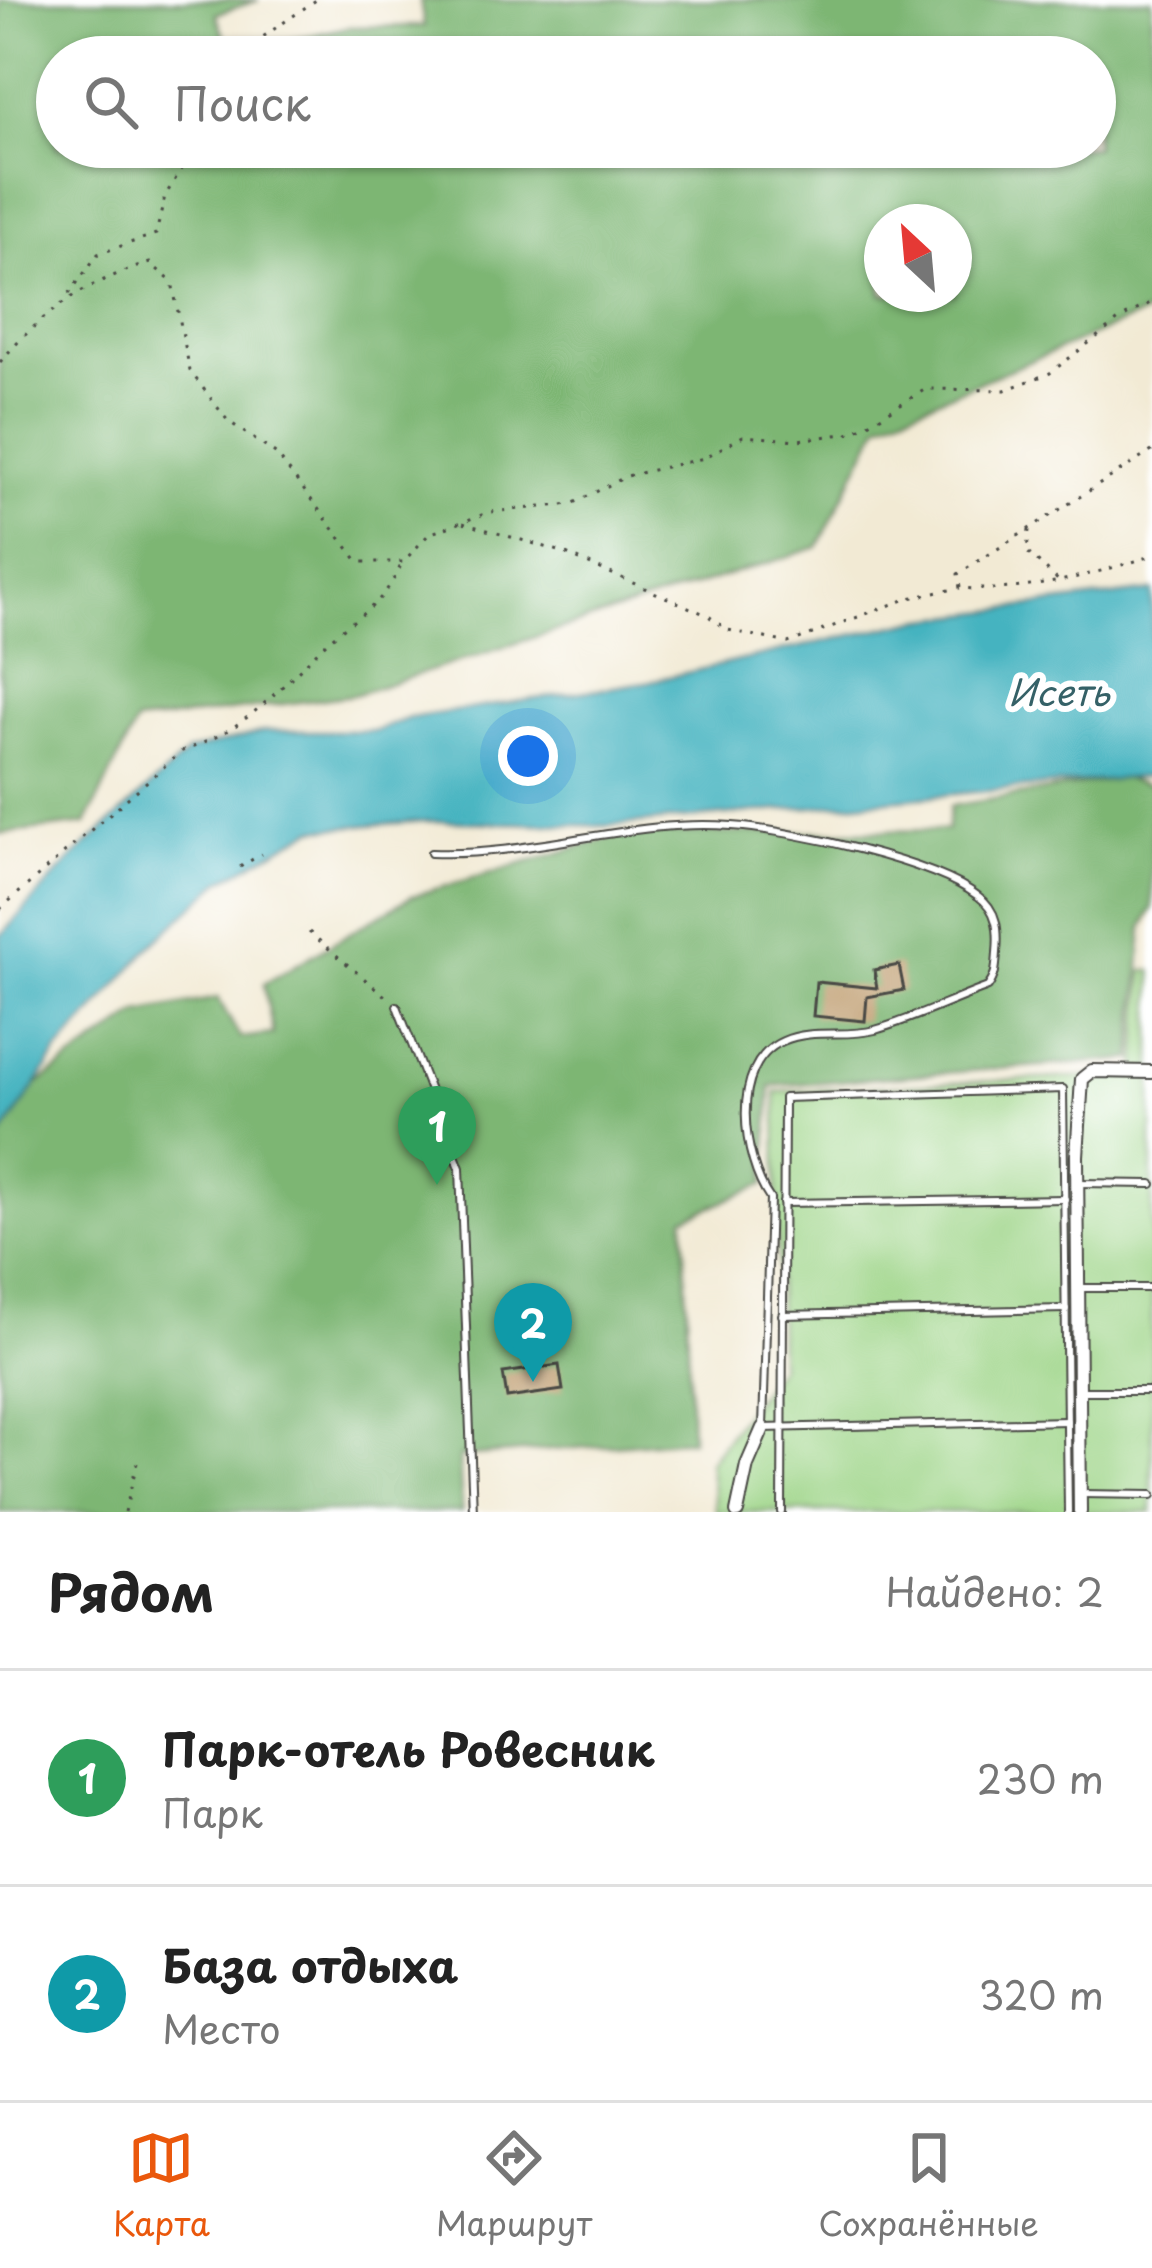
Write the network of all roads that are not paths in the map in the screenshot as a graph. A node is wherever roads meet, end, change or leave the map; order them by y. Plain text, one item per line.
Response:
1 (431, 853) dead end
2 (397, 1006) road end
3 (1152, 1072) edge
4 (1078, 1183) junction
5 (1152, 1184) edge
6 (1066, 1199) junction
7 (783, 1203) junction
8 (1079, 1288) junction
9 (1152, 1288) edge
10 (1067, 1309) junction
11 (782, 1316) junction
12 (1079, 1391) junction
13 (1152, 1391) edge
14 (1067, 1421) junction
15 (781, 1426) junction
16 (763, 1428) junction
17 (1080, 1494) junction
18 (1152, 1495) edge
19 (473, 1512) edge
20 (737, 1512) edge
21 (782, 1512) edge
22 (1068, 1512) edge
23 (1080, 1512) edge

1 - 16 lane
2 - 19 lane
3 - 4 street
4 - 5 lane
4 - 8 street
6 - 7 lane
6 - 7 lane
6 - 10 lane
7 - 11 lane
8 - 9 lane
8 - 12 street
10 - 11 lane
10 - 14 lane
11 - 15 lane
12 - 13 lane
12 - 17 street
14 - 15 lane
14 - 22 lane
15 - 16 lane
15 - 21 lane
16 - 20 street
17 - 18 lane
17 - 23 street

